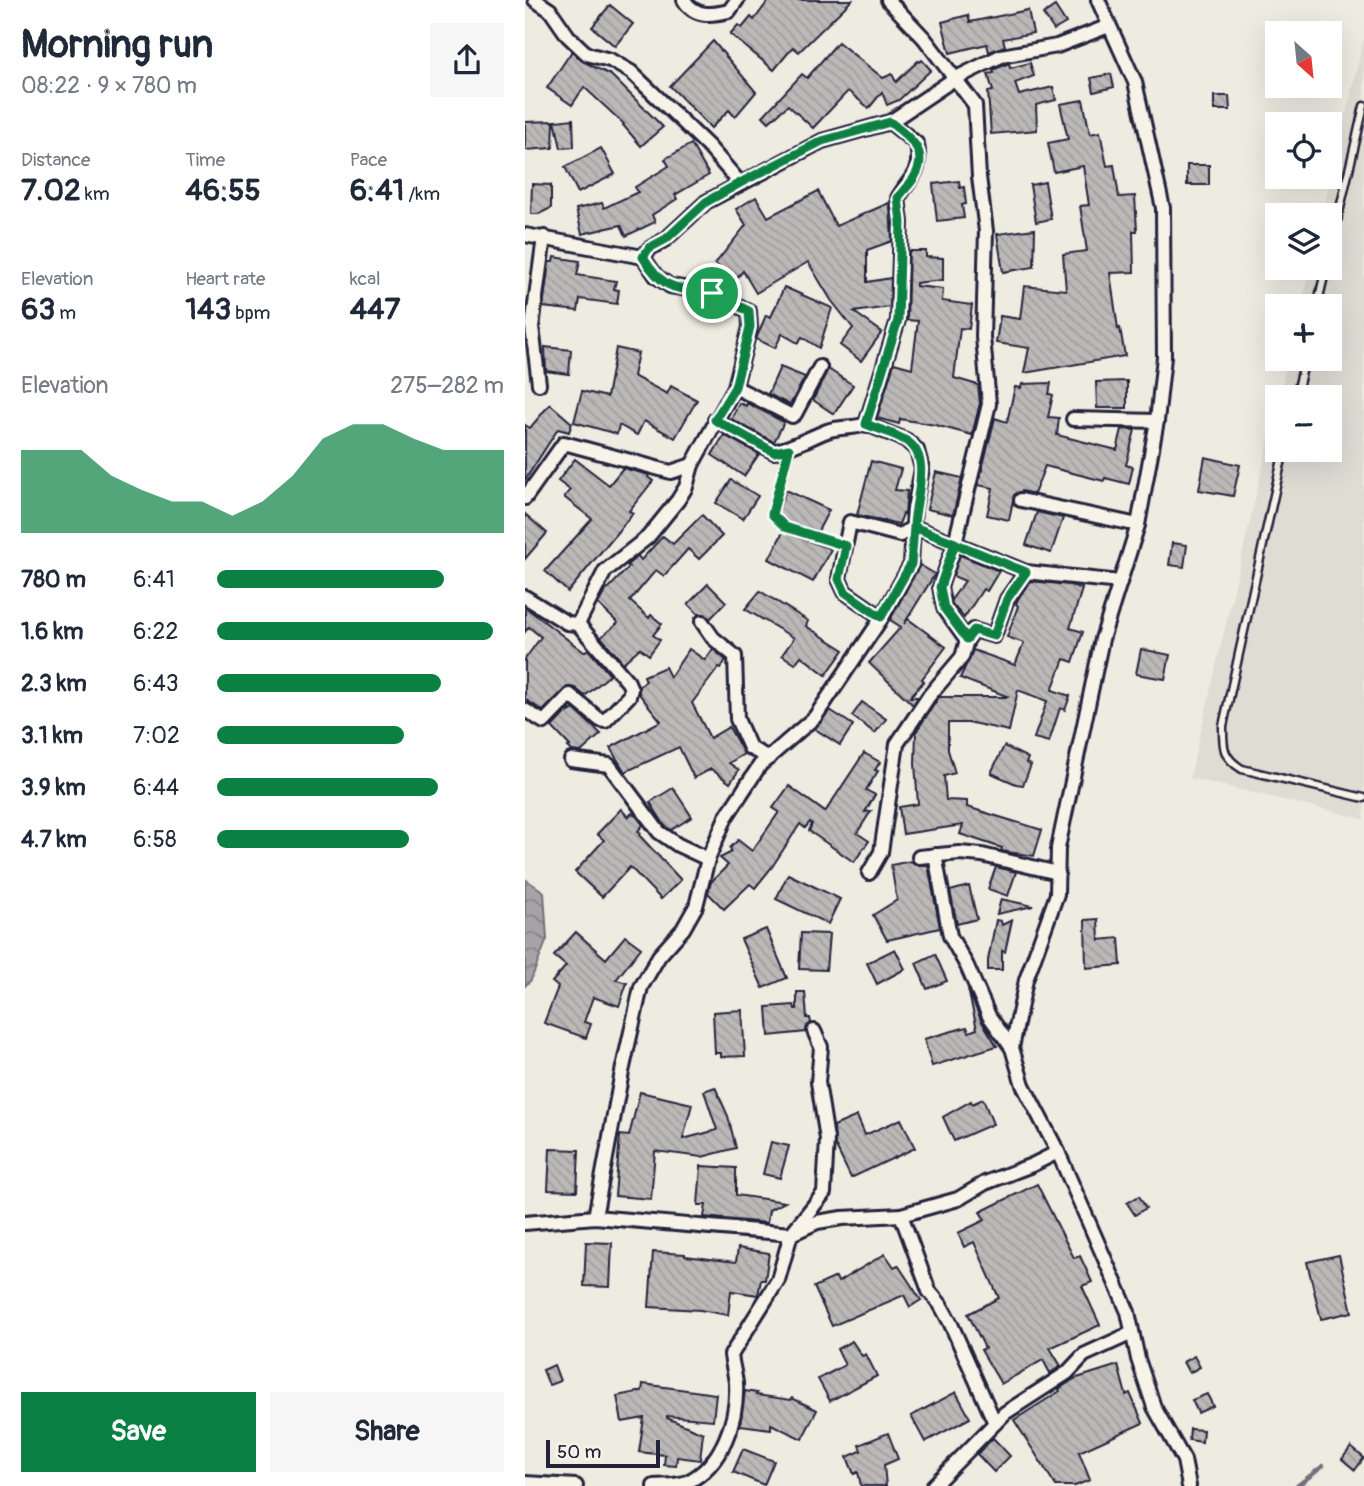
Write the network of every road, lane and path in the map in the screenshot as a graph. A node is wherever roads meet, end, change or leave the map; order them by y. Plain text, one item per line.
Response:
1 (535, 0) edge
2 (684, 0) edge
3 (737, 0) edge
4 (888, 0) edge
5 (1098, 0) edge
6 (1109, 26) junction
7 (954, 79) junction
8 (1364, 106) edge
9 (890, 122) junction
10 (740, 183) junction
11 (1341, 203) edge
12 (525, 235) edge
13 (544, 237) junction
14 (643, 257) junction
15 (820, 367) dead end
16 (539, 384) dead end
17 (735, 387) junction
18 (1073, 419) dead end
19 (715, 420) junction
20 (1157, 421) junction
21 (866, 424) junction
22 (789, 449) junction
23 (1281, 462) edge
24 (692, 465) junction
25 (525, 498) edge
26 (1021, 500) dead end
27 (1138, 525) junction
28 (914, 527) junction
29 (955, 543) junction
30 (846, 546) junction
31 (1026, 572) junction
32 (1120, 582) junction
33 (525, 597) edge
34 (881, 617) junction
35 (702, 622) dead end
36 (578, 624) junction
37 (967, 639) junction
38 (525, 710) edge
39 (769, 758) junction
40 (571, 760) dead end
41 (1364, 798) edge
42 (935, 855) junction
43 (919, 857) dead end
44 (708, 859) junction
45 (869, 873) dead end
46 (1058, 873) junction
47 (814, 1031) dead end
48 (1012, 1048) junction
49 (1058, 1152) junction
50 (901, 1214) junction
51 (595, 1217) junction
52 (525, 1223) edge
53 (791, 1234) junction
54 (1132, 1333) junction
55 (995, 1423) junction
56 (525, 1483) edge
57 (576, 1486) edge
58 (654, 1486) edge
59 (933, 1486) edge
60 (1189, 1486) edge

1 - 10 street
2 - 3 street
4 - 7 street
5 - 6 street
6 - 7 street
6 - 20 street
7 - 9 street
7 - 29 street
8 - 11 lane
9 - 10 street
9 - 21 street
10 - 14 street
12 - 13 street
13 - 14 street
13 - 16 street
14 - 17 street
15 - 17 street
17 - 19 street
18 - 20 street
19 - 22 street
19 - 24 street
20 - 27 street
21 - 22 street
21 - 28 street
22 - 30 lane
23 - 41 lane
24 - 25 street
24 - 36 street
26 - 27 street
27 - 32 street
28 - 29 street
28 - 30 street
28 - 34 street
29 - 31 street
29 - 37 street
30 - 34 street
31 - 32 street
31 - 37 street
32 - 46 street
33 - 36 street
34 - 39 street
35 - 39 street
36 - 38 street
37 - 45 street
39 - 44 street
40 - 44 street
42 - 43 street
42 - 46 street
42 - 48 street
44 - 51 street
46 - 48 street
47 - 53 street
48 - 49 street
49 - 50 street
49 - 54 street
50 - 53 street
50 - 55 street
51 - 52 street
51 - 53 street
53 - 58 street
54 - 55 street
54 - 60 street
55 - 59 street
56 - 57 street

